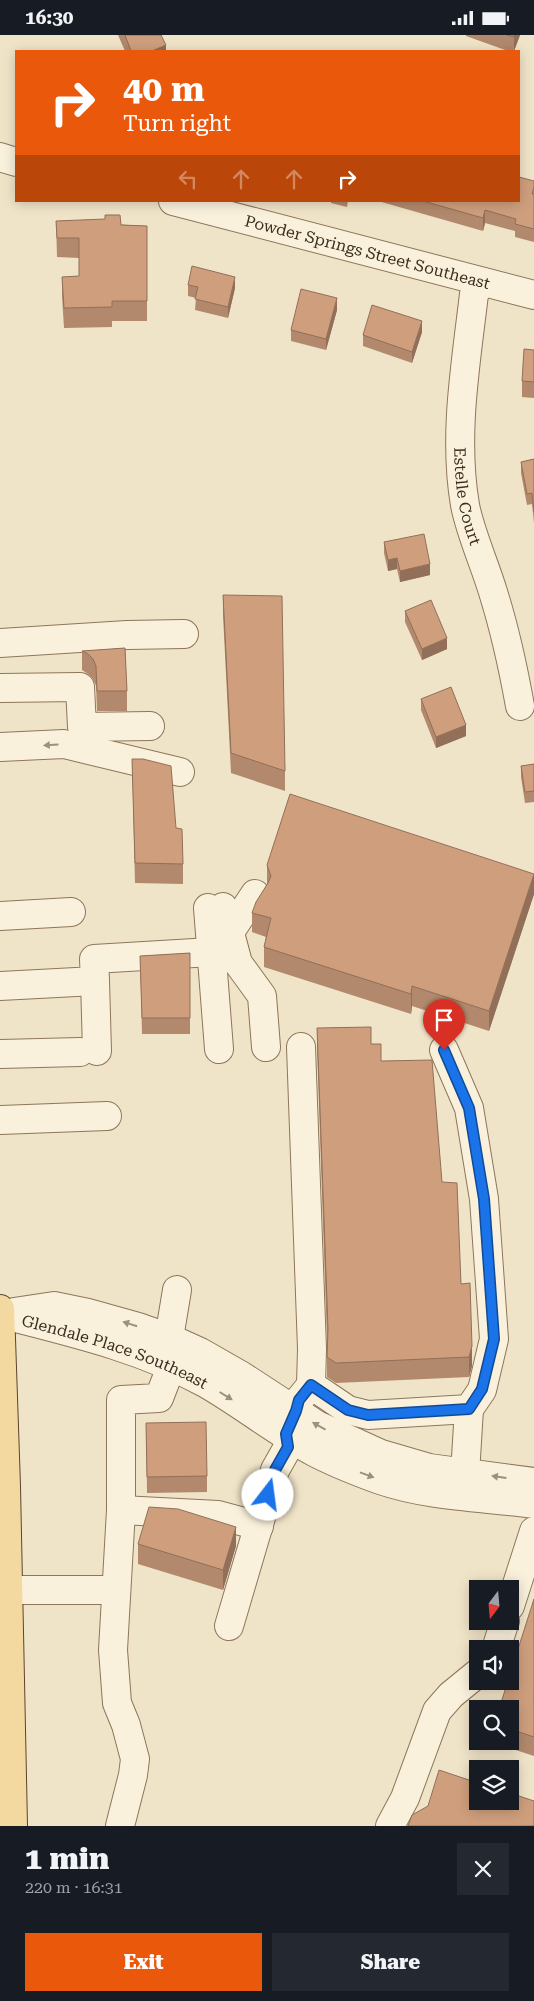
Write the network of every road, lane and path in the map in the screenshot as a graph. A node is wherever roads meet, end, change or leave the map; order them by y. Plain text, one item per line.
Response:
1 (0, 157) edge
2 (15, 161) edge
3 (178, 202) edge
4 (482, 282) junction
5 (534, 295) edge
6 (184, 634) dead end
7 (0, 643) edge
8 (0, 688) edge
9 (520, 706) dead end
10 (150, 726) dead end
11 (0, 747) edge
12 (180, 772) dead end
13 (255, 894) dead end
14 (71, 912) dead end
15 (0, 916) edge
16 (220, 916) junction
17 (211, 953) junction
18 (95, 981) junction
19 (0, 986) edge
20 (266, 1047) dead end
21 (301, 1047) dead end
22 (219, 1049) dead end
23 (444, 1050) dead end
24 (0, 1054) edge
25 (107, 1116) dead end
26 (0, 1121) edge
27 (177, 1290) dead end
28 (0, 1309) edge
29 (0, 1315) edge
30 (169, 1338) junction
31 (171, 1367) junction
32 (311, 1385) junction
33 (469, 1409) junction
34 (291, 1423) junction
35 (534, 1482) edge
36 (464, 1484) junction
37 (534, 1504) edge
38 (121, 1510) junction
39 (259, 1526) junction
40 (534, 1531) edge
41 (518, 1580) edge
42 (7, 1590) junction
43 (115, 1590) junction
44 (229, 1627) dead end
45 (469, 1680) edge
46 (13, 1826) edge
47 (120, 1826) edge
48 (390, 1826) edge

1 - 2 street
3 - 4 street, Powder Springs Street Southeast
4 - 5 street, Powder Springs Street Southeast
4 - 9 street, Estelle Court
6 - 7 street
8 - 10 street
12 -> 11 street
13 - 16 street
14 - 15 street
16 - 17 street
16 - 20 street
17 - 18 street
17 - 22 street
18 - 19 street
18 - 24 street
21 - 32 street
23 - 33 street
25 - 26 street
27 - 30 street
28 - 29 main road
30 -> 29 street, Glendale Place Southeast
29 - 31 street, Glendale Place Southeast
29 - 42 main road
30 - 34 street, Glendale Place Southeast
31 -> 34 street, Glendale Place Southeast
31 - 38 street
32 - 33 street
32 - 34 street
33 - 36 street
34 - 36 street, Glendale Place Southeast
34 - 39 street
35 -> 36 street, Glendale Place Southeast
36 - 37 street, Glendale Place Southeast
38 - 39 street
38 - 43 street
39 - 44 street
40 - 41 street
42 - 43 street
42 - 46 main road
43 - 47 street
45 - 48 street

